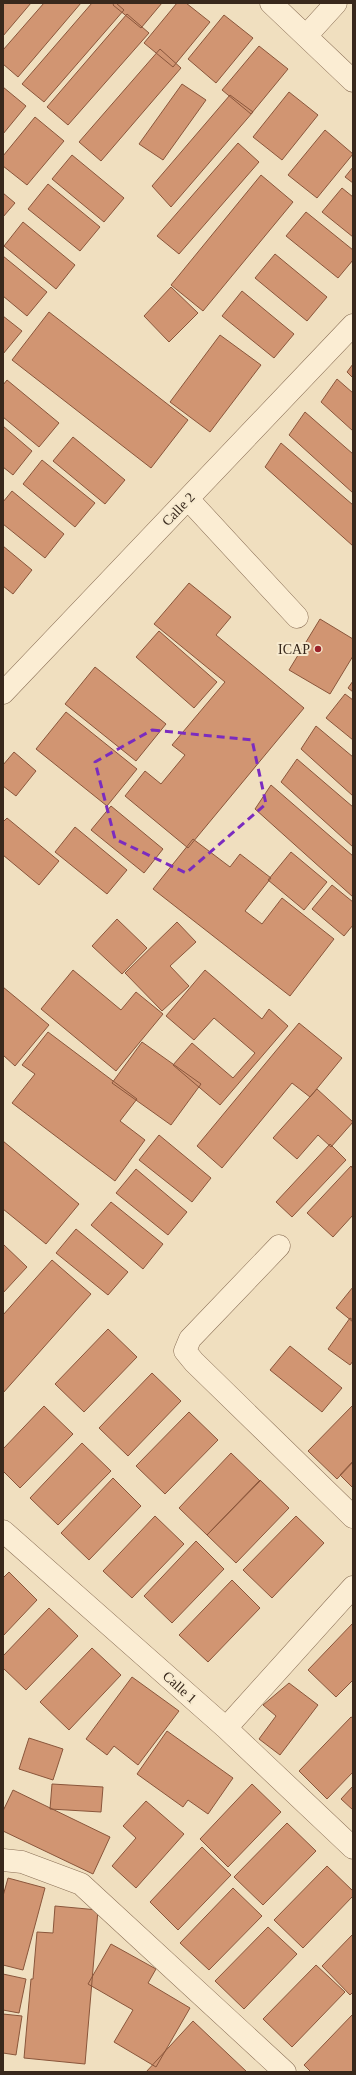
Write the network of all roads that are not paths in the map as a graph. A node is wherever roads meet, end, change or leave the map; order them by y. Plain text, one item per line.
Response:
1 (271, 3) edge
2 (336, 3) edge
3 (306, 36) junction
4 (353, 81) edge
5 (353, 325) edge
6 (188, 499) junction
7 (297, 618) dead end
8 (3, 693) edge
9 (279, 1246) dead end
10 (353, 1517) edge
11 (3, 1531) edge
12 (353, 1587) edge
13 (226, 1728) junction
14 (353, 1848) edge
15 (3, 1860) edge
16 (285, 2072) edge

1 - 3 street
2 - 3 street
3 - 4 street
5 - 6 street, Calle 2
6 - 7 street
6 - 8 street, Calle 2
9 - 10 street
11 - 13 street, Calle 1
12 - 13 street
13 - 14 street, Calle 1
15 - 16 street

